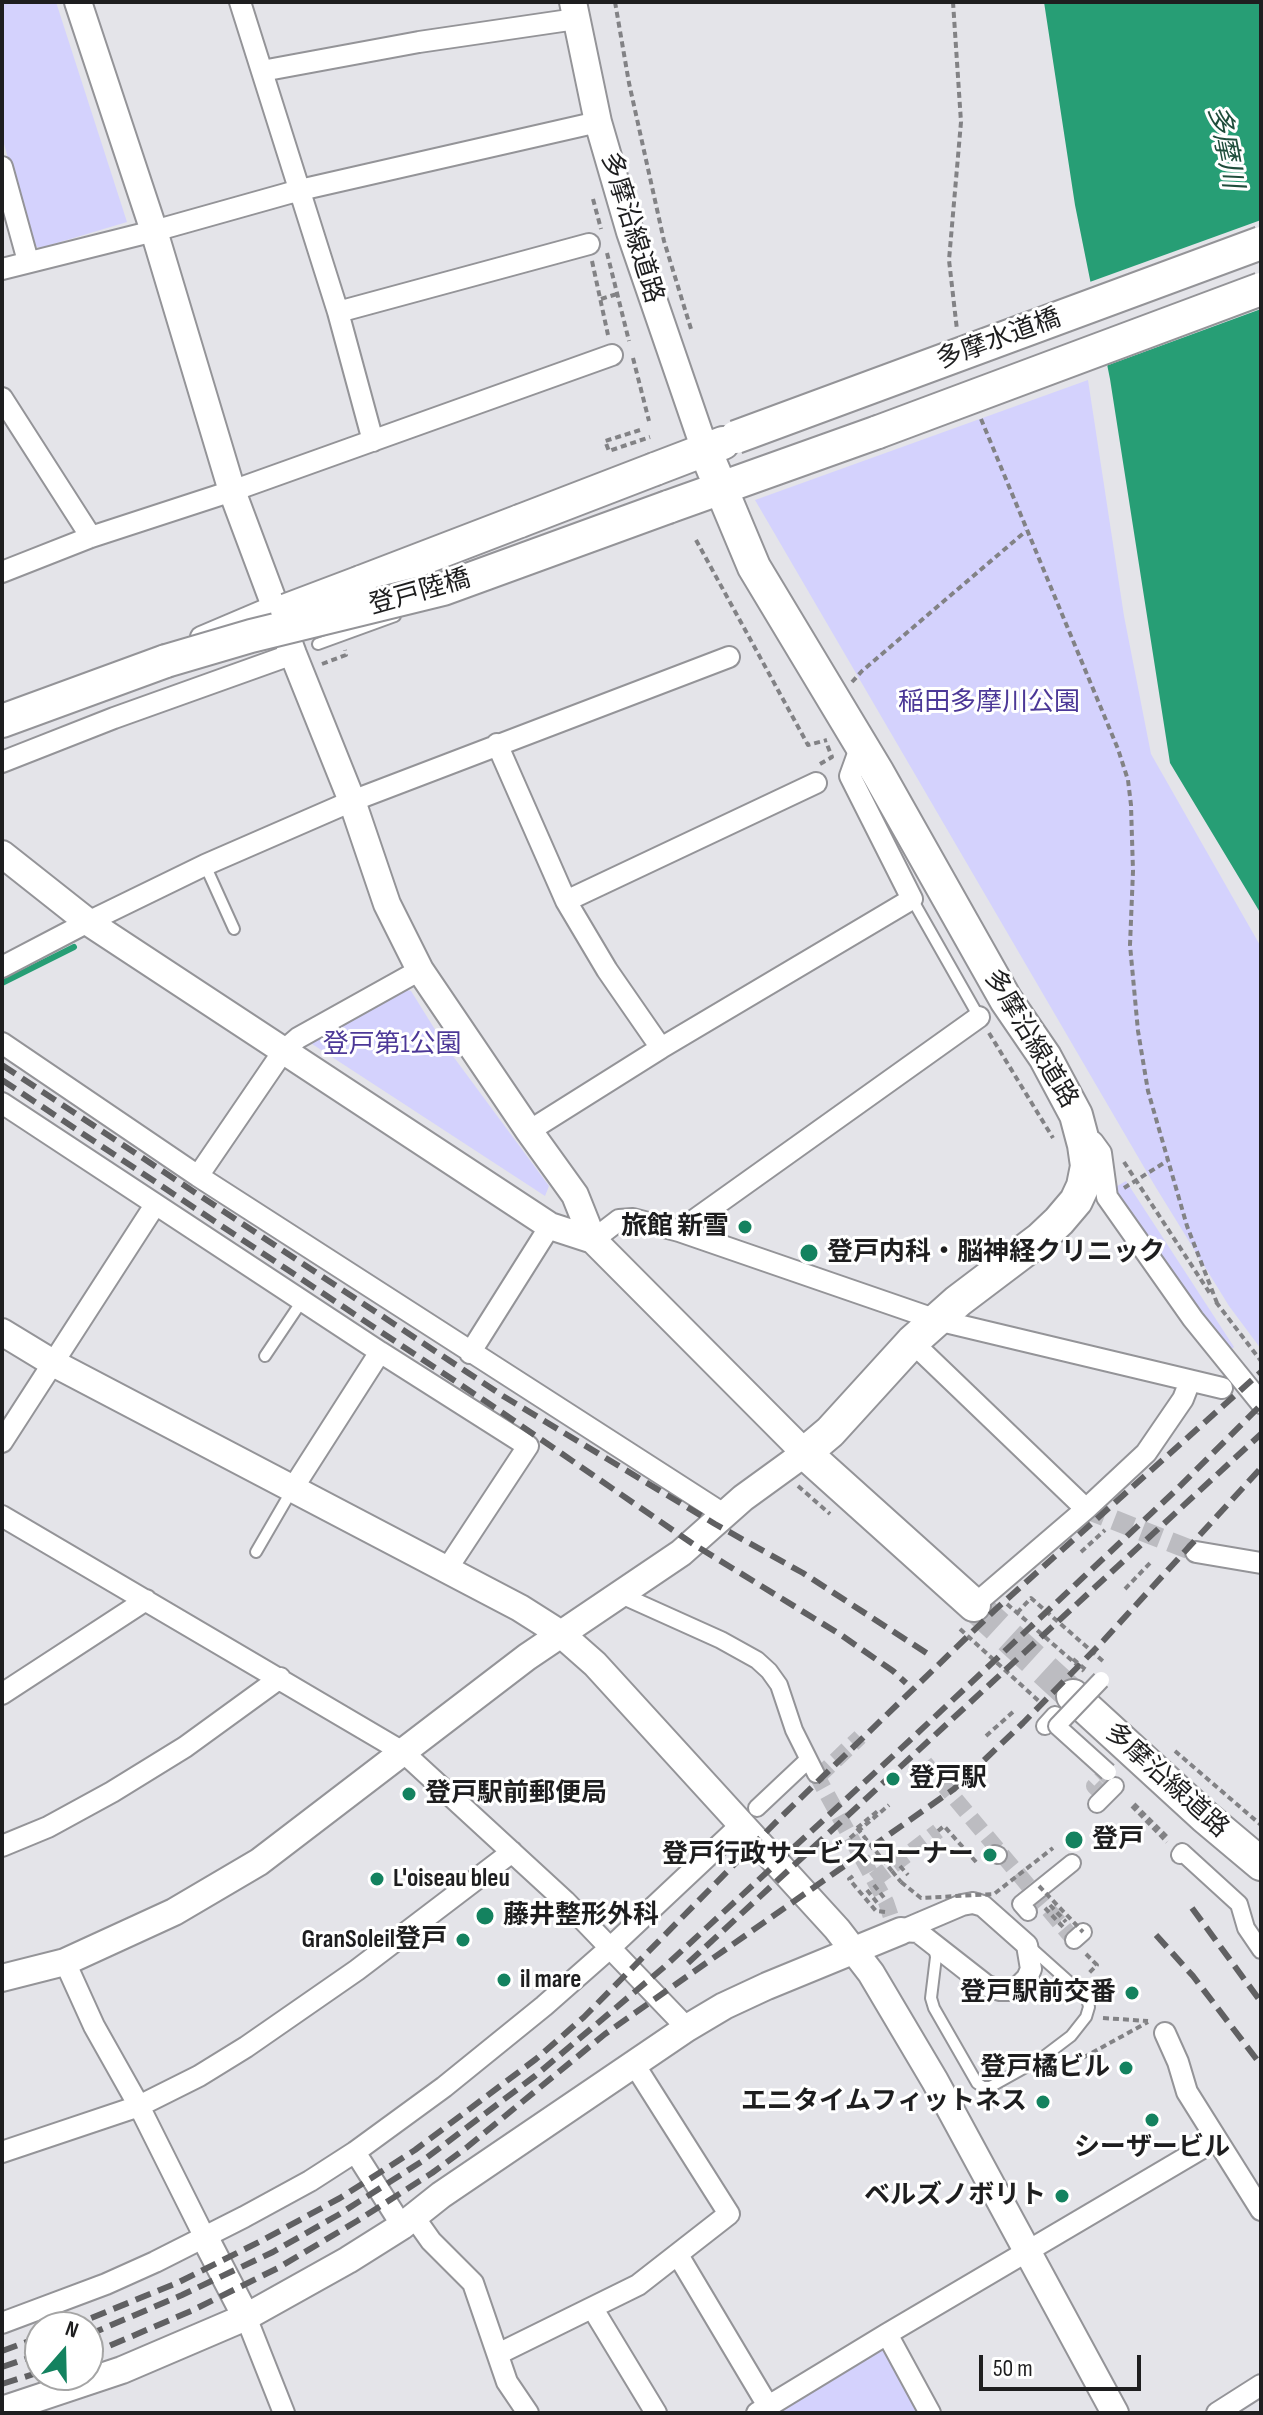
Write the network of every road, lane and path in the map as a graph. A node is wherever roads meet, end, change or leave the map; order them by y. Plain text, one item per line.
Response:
1 (78, 2) edge
2 (240, 2) edge
3 (615, 2) edge
4 (953, 2) edge
5 (574, 10) edge
6 (262, 71) junction
7 (598, 122) junction
8 (2, 167) edge
9 (617, 184) junction
10 (300, 190) junction
11 (154, 231) junction
12 (599, 243) junction
13 (1261, 243) edge
14 (28, 261) junction
15 (2, 269) edge
16 (1261, 289) edge
17 (617, 294) junction
18 (601, 299) junction
19 (338, 312) junction
20 (959, 341) dead end
21 (695, 343) dead end
22 (612, 355) joint
23 (2, 398) edge
24 (979, 414) dead end
25 (649, 421) dead end
26 (640, 430) dead end
27 (650, 437) dead end
28 (373, 441) junction
29 (705, 450) junction
30 (720, 488) junction
31 (232, 491) junction
32 (627, 529) dead end
33 (1027, 530) junction
34 (91, 537) junction
35 (696, 540) dead end
36 (2, 572) edge
37 (274, 606) junction
38 (318, 644) dead end
39 (295, 653) junction
40 (729, 657) dead end
41 (166, 661) junction
42 (833, 700) junction
43 (2, 713) edge
44 (2, 721) edge
45 (825, 739) dead end
46 (859, 743) junction
47 (497, 744) junction
48 (2, 762) edge
49 (816, 783) dead end
50 (352, 801) junction
51 (2, 854) edge
52 (205, 865) junction
53 (912, 899) junction
54 (566, 901) junction
55 (88, 922) junction
56 (234, 929) dead end
57 (2, 967) edge
58 (420, 970) junction
59 (979, 1017) junction
60 (2, 1043) edge
61 (661, 1048) junction
62 (284, 1050) junction
63 (2, 1103) edge
64 (1076, 1115) junction
65 (529, 1131) junction
66 (1058, 1147) dead end
67 (1168, 1160) junction
68 (198, 1176) junction
69 (1137, 1182) dead end
70 (155, 1205) junction
71 (550, 1226) junction
72 (679, 1231) junction
73 (593, 1240) junction
74 (302, 1301) junction
75 (937, 1320) junction
76 (2, 1332) edge
77 (912, 1342) junction
78 (380, 1352) junction
79 (470, 1353) junction
80 (265, 1356) dead end
81 (1261, 1361) edge
82 (53, 1363) junction
83 (1190, 1381) junction
84 (1222, 1388) dead end
85 (1261, 1403) edge
86 (2, 1442) edge
87 (799, 1468) junction
88 (293, 1488) junction
89 (1086, 1509) junction
90 (725, 1515) junction
91 (2, 1516) edge
92 (839, 1522) dead end
93 (1105, 1530) dead end
94 (256, 1552) dead end
95 (1081, 1552) dead end
96 (1196, 1552) tunnel mouth
97 (1150, 1563) dead end
98 (1261, 1563) edge
99 (447, 1569) junction
100 (1125, 1589) dead end
101 (621, 1595) junction
102 (146, 1600) junction
103 (1018, 1612) dead end
104 (962, 1613) junction
105 (561, 1634) junction
106 (1104, 1672) joint
107 (280, 1678) junction
108 (2, 1694) edge
109 (1013, 1712) dead end
110 (1057, 1712) joint
111 (986, 1736) dead end
112 (403, 1752) junction
113 (1097, 1804) dead end
114 (889, 1805) dead end
115 (1133, 1805) dead end
116 (879, 1810) dead end
117 (750, 1816) junction
118 (938, 1831) dead end
119 (850, 1838) dead end
120 (2, 1846) edge
121 (1053, 1848) dead end
122 (512, 1852) junction
123 (1181, 1854) joint
124 (1072, 1863) dead end
125 (1261, 1863) edge
126 (900, 1866) dead end
127 (980, 1866) dead end
128 (908, 1875) dead end
129 (853, 1876) dead end
130 (874, 1885) dead end
131 (867, 1890) dead end
132 (1038, 1890) junction
133 (885, 1899) dead end
134 (1028, 1912) dead end
135 (887, 1917) junction
136 (1079, 1939) junction
137 (931, 1941) junction
138 (1027, 1945) junction
139 (611, 1947) junction
140 (854, 1950) junction
141 (1261, 1950) edge
142 (65, 1962) junction
143 (1088, 1974) dead end
144 (2, 1978) edge
145 (1103, 2018) dead end
146 (1158, 2027) junction
147 (687, 2028) junction
148 (634, 2064) junction
149 (1057, 2072) dead end
150 (139, 2106) junction
151 (1216, 2140) junction
152 (2, 2152) edge
153 (355, 2152) junction
154 (1261, 2210) edge
155 (408, 2221) junction
156 (205, 2238) junction
157 (1026, 2251) junction
158 (678, 2255) junction
159 (593, 2309) junction
160 (246, 2317) junction
161 (2, 2323) edge
162 (887, 2334) junction
163 (498, 2354) junction
164 (1261, 2385) edge
165 (11, 2410) edge
166 (762, 2410) edge
167 (284, 2413) edge
168 (528, 2413) edge
169 (656, 2413) edge
170 (930, 2413) edge
171 (1115, 2413) edge
172 (1217, 2413) edge

1 - 11 street
2 - 6 street
3 - 21 path
4 - 20 path
5 - 6 street
5 - 7 street, 多摩沿線道路
6 - 10 street
7 - 9 street, 多摩沿線道路
7 - 10 street
8 - 14 street
9 - 12 path
9 - 29 street, 多摩沿線道路
10 - 11 street
10 - 19 street
11 - 14 street
11 - 31 street
12 - 17 path
12 - 18 path
12 - 19 street
13 - 29 main road, 多摩水道橋, bridge
14 - 15 street
16 - 30 main road, 多摩水道橋, bridge
17 - 18 path
17 - 25 path
18 - 22 path
19 - 28 street
22 - 28 street
23 - 34 street
24 - 33 path
26 - 27 path
28 - 31 street
29 - 30 main road, 多摩沿線道路
29 - 41 main road, 登戸陸橋, bridge
30 - 41 main road, 登戸陸橋, bridge
30 - 42 main road, 多摩沿線道路
31 - 34 street
31 - 37 street
32 - 38 lane
33 - 42 path
33 - 67 path
34 - 36 street
35 - 45 path
37 - 39 street
37 - 43 street
39 - 48 street
39 - 50 street
40 - 47 street
41 - 44 main road, 登戸陸橋
42 - 46 main road, 多摩沿線道路
46 - 53 street
46 - 64 main road, 多摩沿線道路
47 - 50 street
47 - 54 street
49 - 54 street
50 - 52 street
50 - 58 street
51 - 55 street
52 - 55 street
52 - 56 lane
53 - 59 lane
53 - 61 street
54 - 61 street
55 - 57 street
55 - 62 street
58 - 62 street
58 - 65 street
59 - 66 path
59 - 72 street
60 - 68 street
61 - 65 street
62 - 68 street
62 - 71 street
63 - 70 street
64 - 75 main road, 多摩沿線道路
64 - 85 street
65 - 73 street
67 - 69 path
67 - 81 path
68 - 79 street
70 - 74 street
70 - 82 street
71 - 73 street
71 - 79 street
72 - 73 street
72 - 75 street
73 - 87 street
74 - 78 street
74 - 80 lane
75 - 77 main road, 多摩沿線道路
75 - 83 street
76 - 82 street
77 - 87 main road, 多摩沿線道路
77 - 89 street
78 - 88 street
78 - 99 street
79 - 90 street
82 - 86 street
82 - 88 street
83 - 84 street
83 - 89 street
87 - 90 street
87 - 92 path
87 - 104 main road
88 - 94 lane
88 - 99 street
89 - 104 street
90 - 101 street
91 - 102 street
93 - 95 path
96 - 98 street
97 - 100 path
99 - 105 street
101 - 105 street
101 - 117 street
102 - 107 street
102 - 108 street
103 - 106 path
104 - 110 path
105 - 112 street
105 - 117 street
106 - 113 street, bridge
107 - 112 street
107 - 120 street
109 - 111 path
110 - 125 main road, 多摩沿線道路
112 - 122 street
112 - 142 street
114 - 119 path
115 - 123 path
116 - 121 path, bridge
117 - 139 street
117 - 140 street
118 - 127 path
122 - 139 street
122 - 150 street
123 - 141 street
124 - 132 street
126 - 128 path
129 - 135 path
130 - 133 path, bridge
131 - 135 path
132 - 134 street
132 - 136 path, bridge
132 - 136 path
135 - 137 street
135 - 138 street
135 - 140 street
136 - 143 path
137 - 138 street
137 - 138 lane
139 - 147 street
139 - 153 street
140 - 147 street
140 - 157 street
142 - 144 street
142 - 150 street
145 - 146 path
146 - 149 path
146 - 151 street
147 - 148 street
148 - 155 street
148 - 158 street
150 - 152 street
150 - 156 street
151 - 154 street
151 - 157 street
153 - 155 street
153 - 156 street
155 - 160 street
155 - 163 street
156 - 160 street
156 - 161 street
157 - 162 street
157 - 171 street
158 - 159 street
158 - 166 street
159 - 163 street
159 - 169 street
160 - 165 street
160 - 167 street
162 - 166 street
162 - 170 street
163 - 168 street
164 - 172 street

